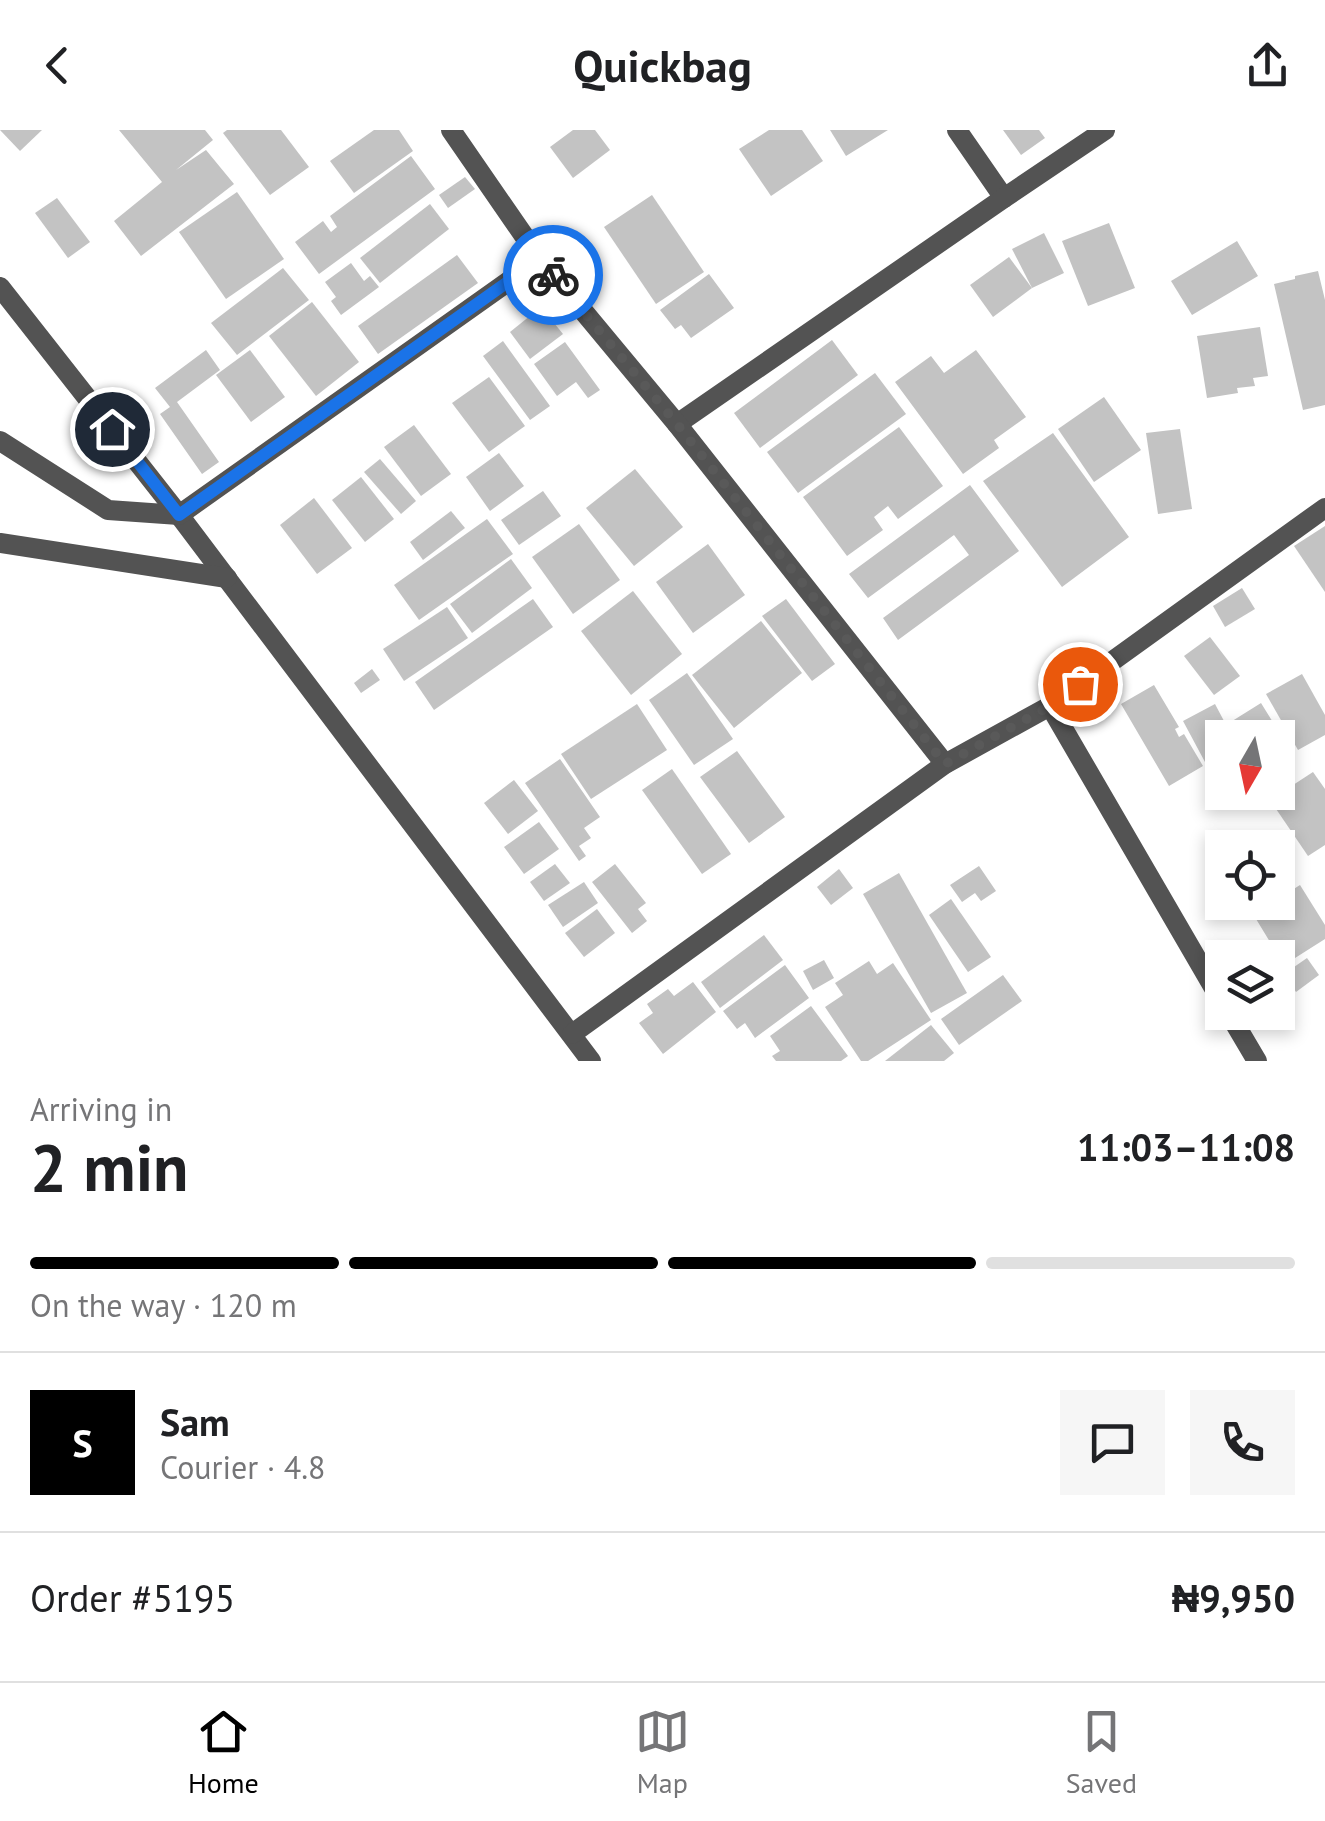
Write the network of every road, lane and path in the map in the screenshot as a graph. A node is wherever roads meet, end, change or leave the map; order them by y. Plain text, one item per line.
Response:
1 (451, 130) edge
2 (958, 130) edge
3 (1106, 130) edge
4 (1004, 198) junction
5 (540, 259) junction
6 (0, 286) edge
7 (677, 424) junction
8 (0, 441) edge
9 (1325, 508) edge
10 (179, 515) junction
11 (0, 543) edge
12 (227, 578) junction
13 (1050, 706) junction
14 (945, 764) junction
15 (1205, 973) edge
16 (1239, 1030) edge
17 (572, 1034) junction
18 (591, 1061) edge
19 (1257, 1061) edge

1 - 5 street
2 - 4 street
3 - 4 street
4 - 7 street
5 - 7 street
5 - 10 street
6 - 10 street
7 - 14 street
8 - 10 street
9 - 13 street
10 - 12 street
11 - 12 street
12 - 17 street
13 - 14 street
13 - 15 street
14 - 17 street
16 - 19 street
17 - 18 street

